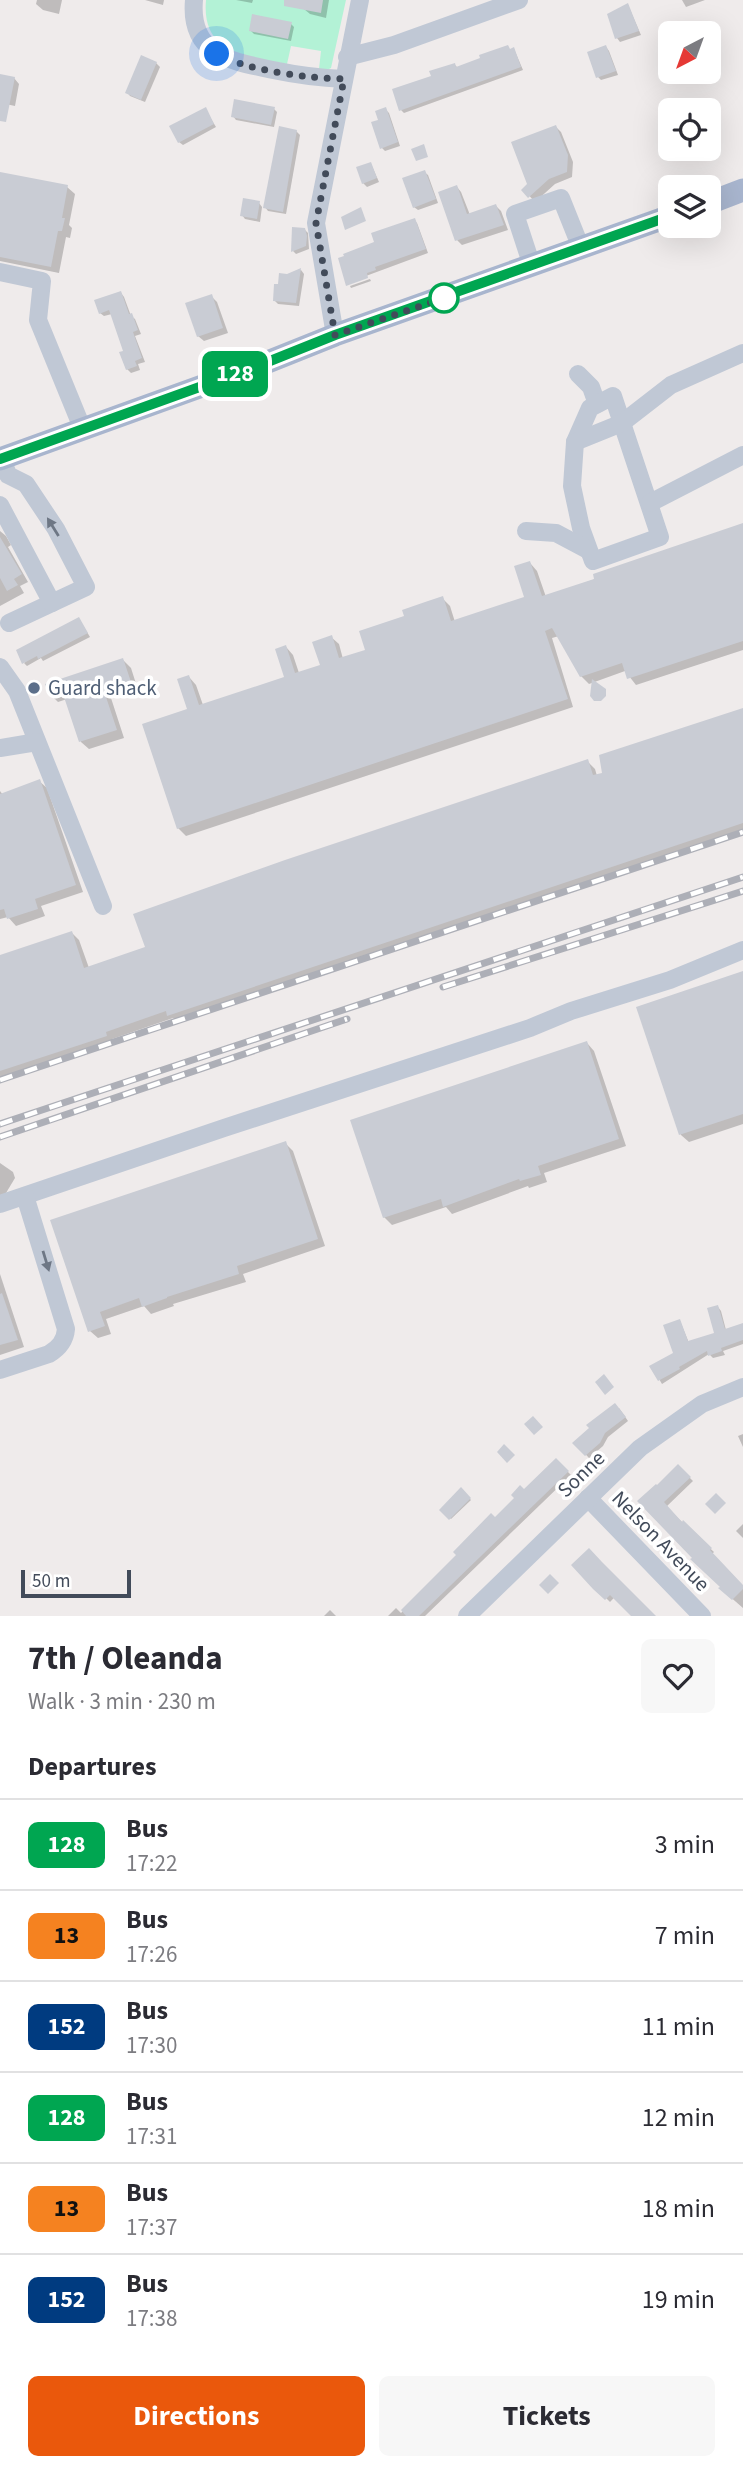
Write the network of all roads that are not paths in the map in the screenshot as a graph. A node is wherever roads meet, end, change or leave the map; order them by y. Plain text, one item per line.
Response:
1 (194, 0) edge
2 (360, 0) edge
3 (519, 0) edge
4 (347, 57) junction
5 (344, 79) junction
6 (743, 190) edge
7 (721, 198) edge
8 (658, 220) edge
9 (581, 248) junction
10 (532, 266) junction
11 (0, 272) edge
12 (335, 335) junction
13 (743, 353) edge
14 (578, 374) dead end
15 (600, 402) junction
16 (622, 423) junction
17 (83, 430) junction
18 (575, 442) junction
19 (743, 455) edge
20 (2, 470) edge
21 (650, 503) junction
22 (0, 505) edge
23 (526, 531) dead end
24 (588, 550) junction
25 (52, 603) junction
26 (9, 623) dead end
27 (0, 667) edge
28 (37, 742) junction
29 (0, 748) edge
30 (103, 906) dead end
31 (743, 950) edge
32 (25, 1196) junction
33 (0, 1204) edge
34 (0, 1370) edge
35 (743, 1387) edge
36 (588, 1498) junction
37 (467, 1616) edge
38 (702, 1616) edge

1 - 5 street
2 - 4 street
3 - 4 street
4 - 5 street
5 - 12 street
6 - 7 main road
8 - 9 main road
9 - 10 main road
9 - 10 street
10 - 12 main road
11 - 17 street
12 - 17 main road
13 - 16 street
14 - 15 street
15 - 16 street
15 - 18 street
16 - 18 street
16 - 21 street
17 - 20 main road
18 - 24 street
19 - 21 street
25 -> 20 street
21 - 24 street
22 - 25 street
23 - 24 street
25 - 26 street
27 - 28 street
28 - 29 street
28 - 30 street
31 - 32 street
32 - 33 street
32 -> 34 street
35 - 36 street, Sonne
36 - 37 street, Sonne
36 - 38 street, Nelson Avenue

